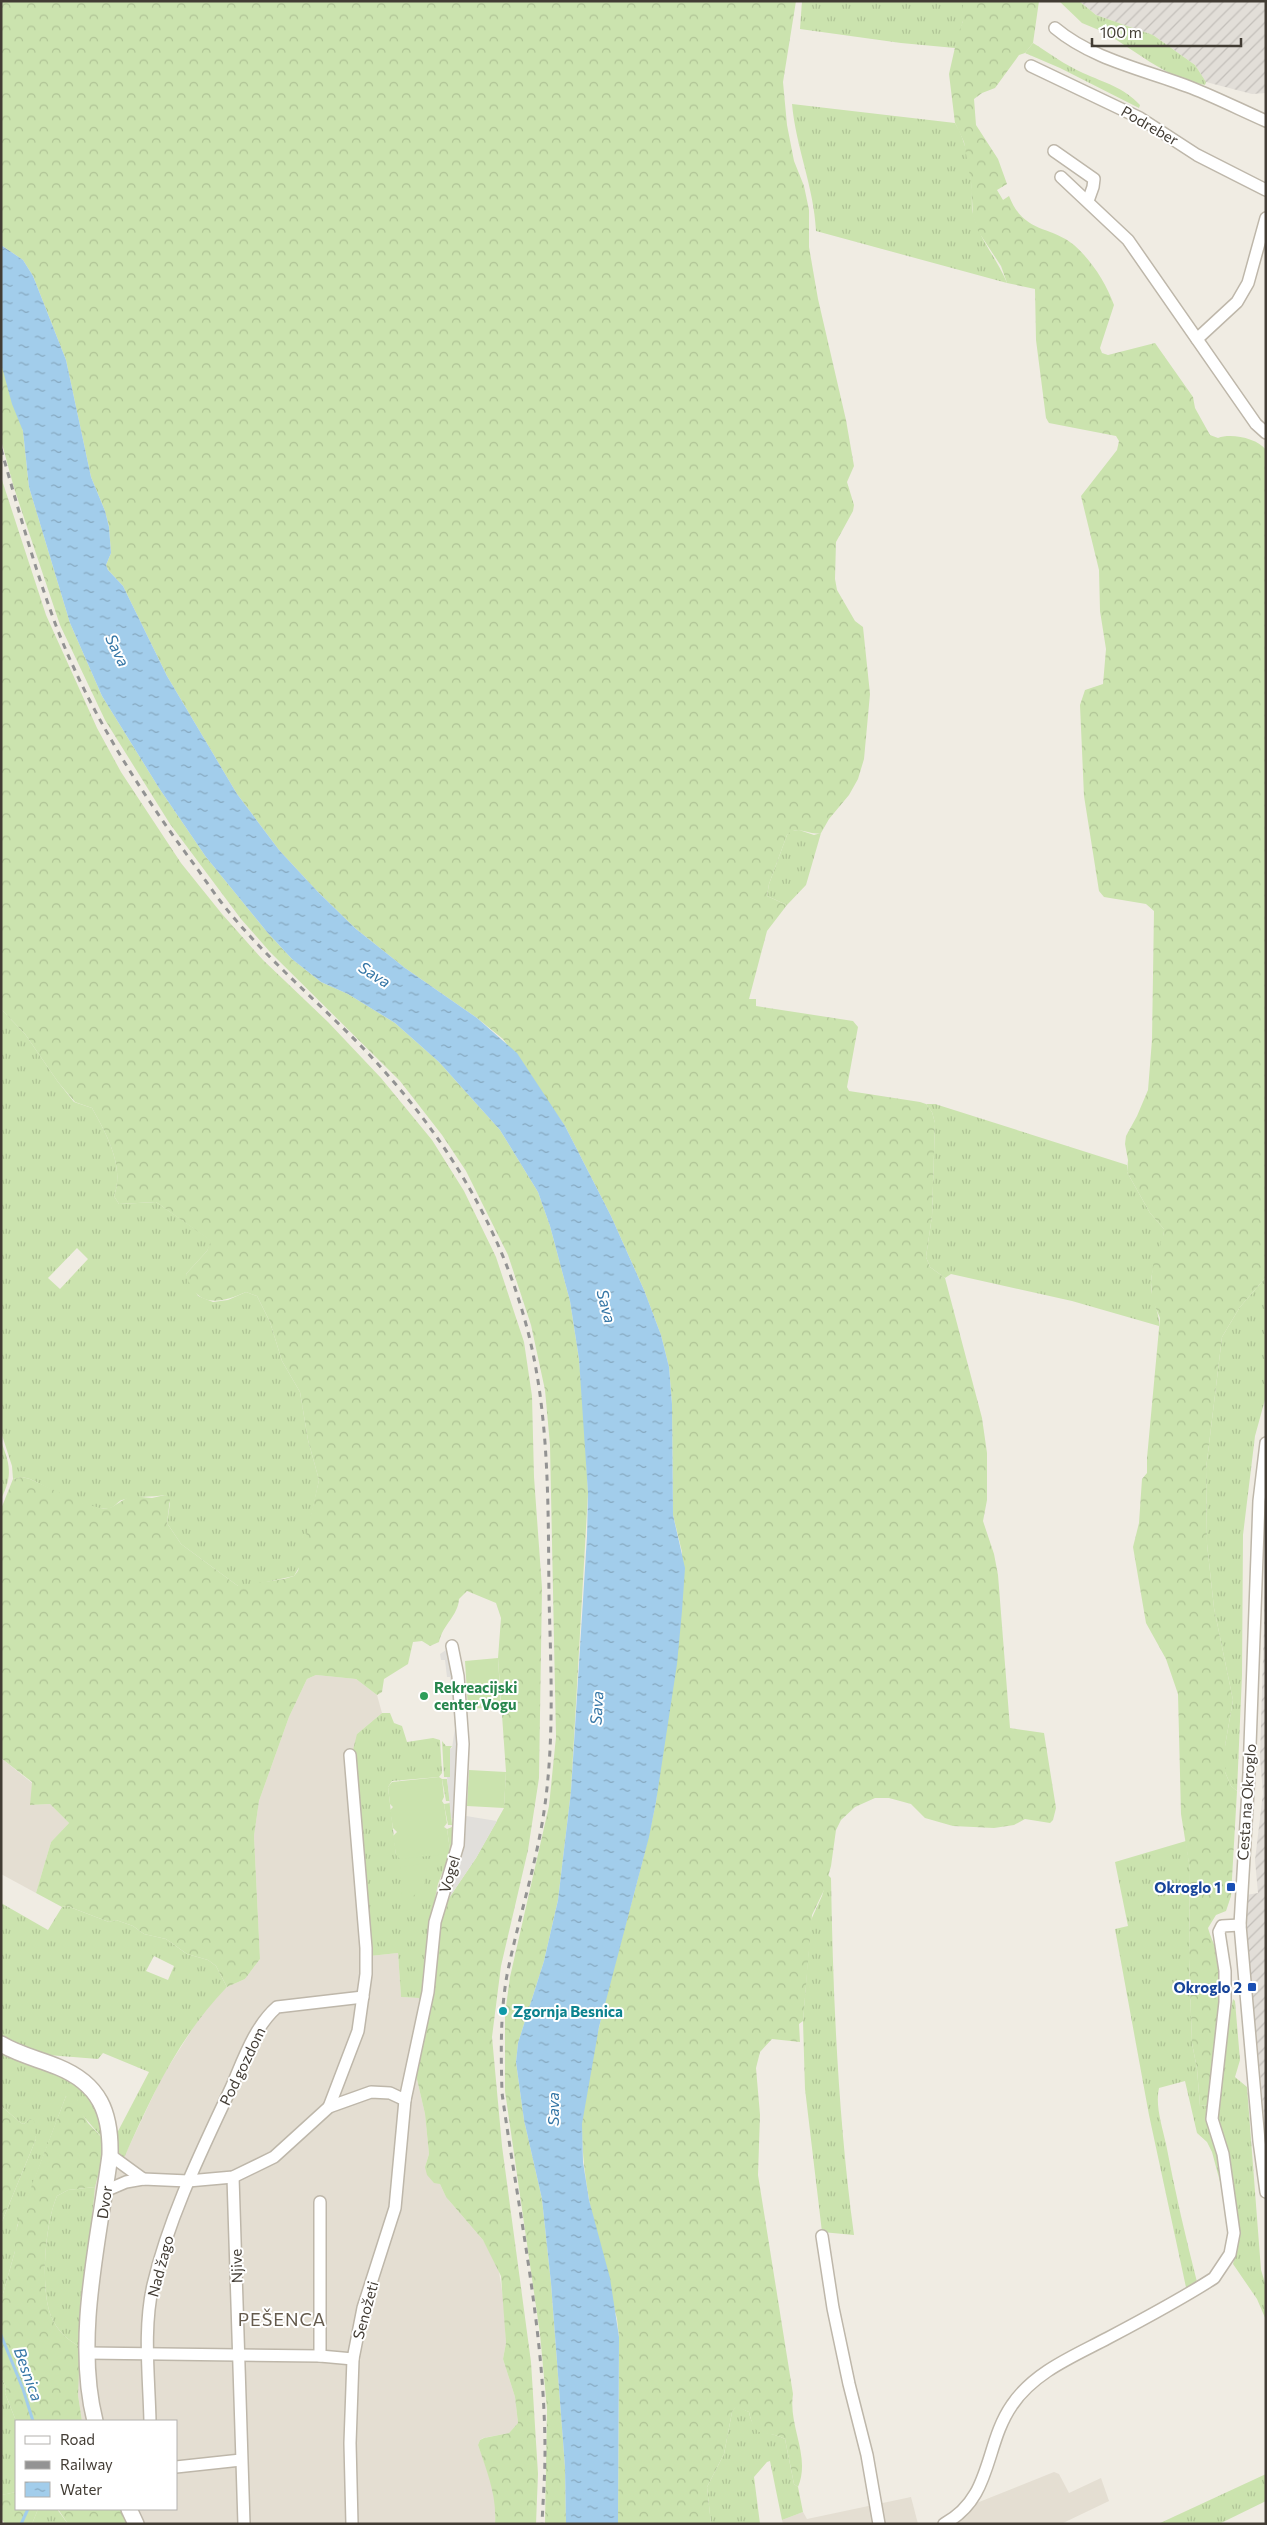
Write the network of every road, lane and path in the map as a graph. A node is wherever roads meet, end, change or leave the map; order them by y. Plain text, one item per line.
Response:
1 (1055, 28) dead end
2 (1031, 66) dead end
3 (1266, 120) edge
4 (1054, 151) dead end
5 (1061, 177) dead end
6 (1266, 190) edge
7 (1088, 201) junction
8 (1266, 218) edge
9 (1197, 339) junction
10 (1266, 433) edge
11 (1266, 1443) edge
12 (452, 1646) dead end
13 (350, 1755) dead end
14 (1240, 1925) junction
15 (363, 1997) junction
16 (1, 2044) edge
17 (406, 2100) junction
18 (329, 2107) junction
19 (110, 2155) junction
20 (232, 2178) junction
21 (143, 2179) junction
22 (188, 2181) junction
23 (105, 2191) junction
24 (1266, 2192) edge
25 (320, 2202) dead end
26 (822, 2236) dead end
27 (88, 2352) junction
28 (148, 2354) junction
29 (239, 2354) junction
30 (320, 2356) junction
31 (353, 2359) junction
32 (95, 2420) edge
33 (150, 2420) edge
34 (241, 2460) junction
35 (178, 2467) edge
36 (129, 2510) edge
37 (136, 2524) edge
38 (244, 2524) edge
39 (352, 2524) edge
40 (879, 2524) edge
41 (944, 2524) edge

1 - 3 street
2 - 6 street, Podreber
4 - 7 street
5 - 7 street
7 - 9 street
8 - 9 street
9 - 10 street
11 - 14 street, Cesta na Okroglo
12 - 17 street, Vogel
13 - 15 street
14 - 24 street, Cesta na Okroglo
14 - 41 street
15 - 18 street
15 - 22 street, Pod gozdom
16 - 19 street, Dvor
17 - 18 street
17 - 31 street, Senožeti
18 - 20 street
19 - 21 street
19 - 23 street, Dvor
20 - 22 street
20 - 29 street, Njive
21 - 22 street
21 - 23 street
22 - 28 street, Nad žago
23 - 27 street, Dvor
25 - 30 street
26 - 40 street
27 - 28 street
27 - 32 street, Dvor
28 - 29 street
28 - 33 street, Nad žago
29 - 30 street
29 - 34 street, Njive
30 - 31 street
31 - 39 street, Senožeti
34 - 35 street
34 - 38 street, Njive
36 - 37 street

